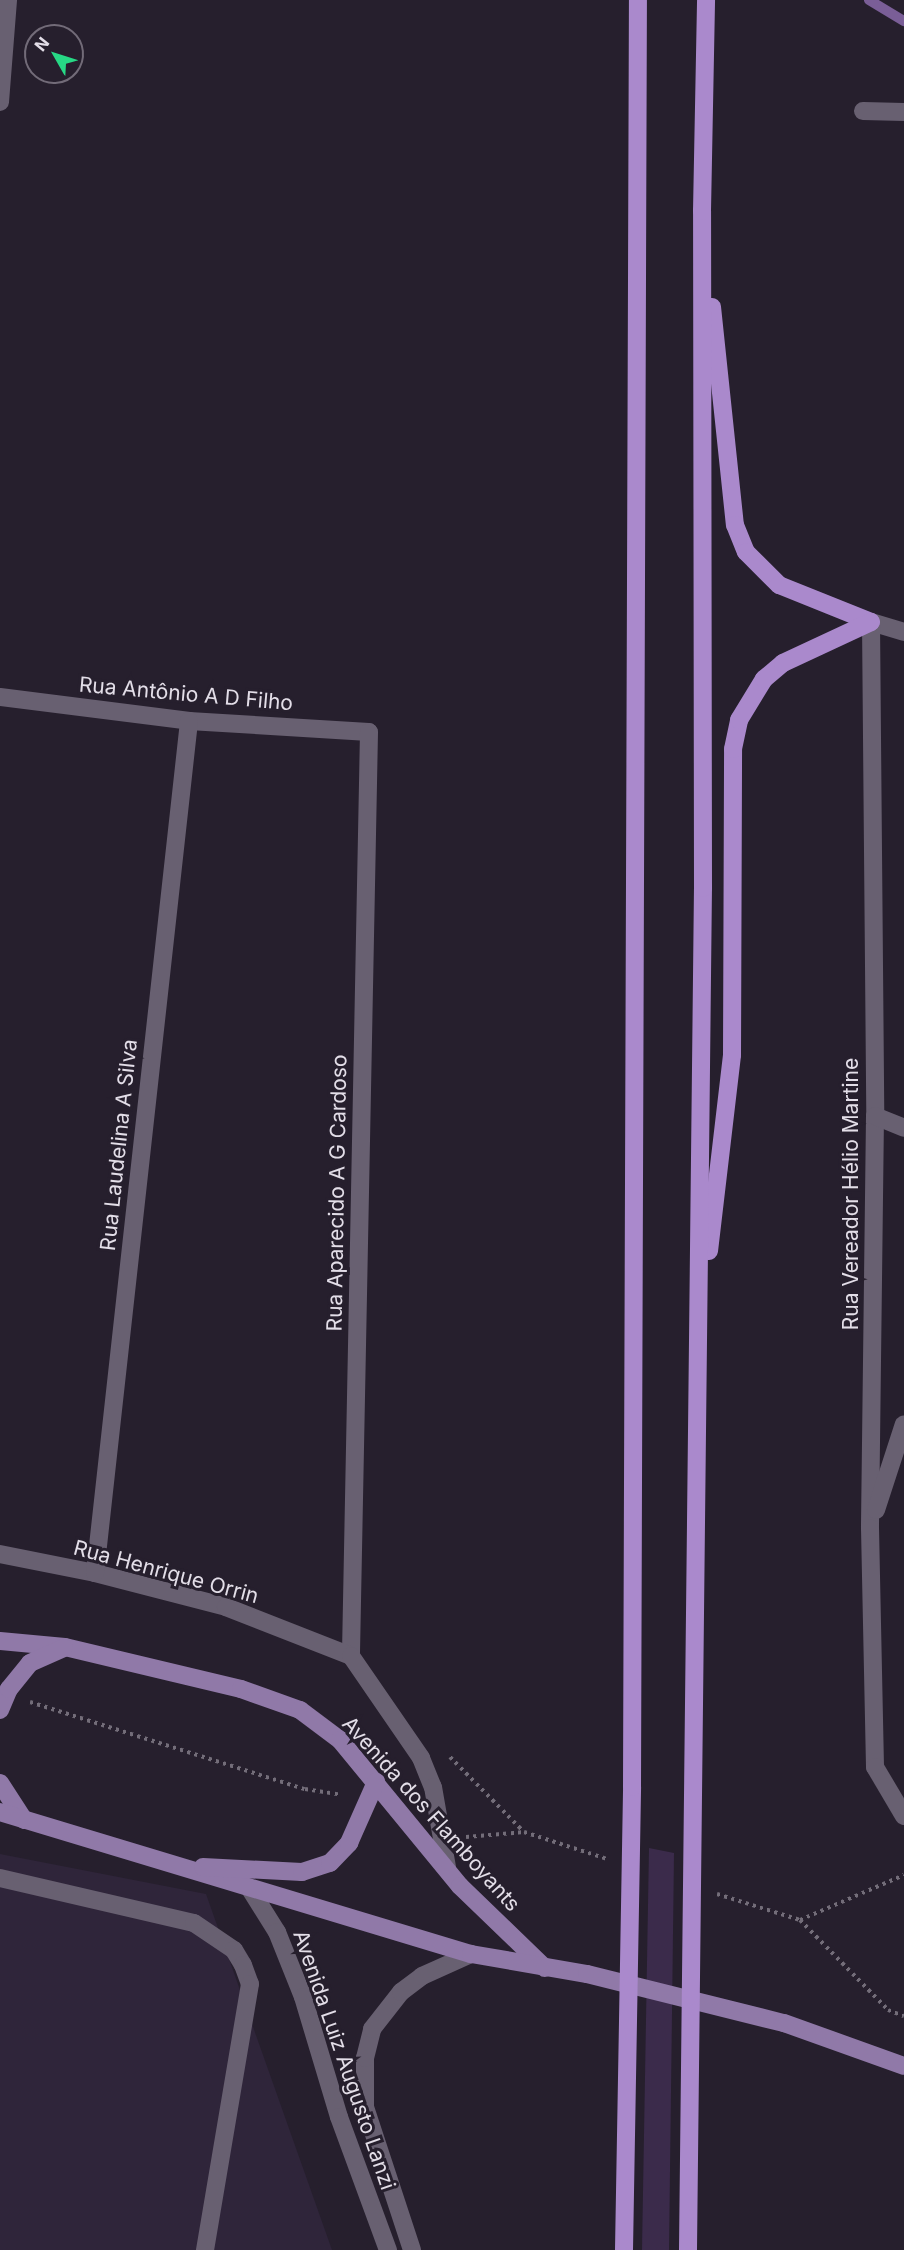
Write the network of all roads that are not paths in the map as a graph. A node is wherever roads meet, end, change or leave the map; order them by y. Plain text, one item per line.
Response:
1 (8, 0) edge
2 (638, 0) edge
3 (706, 0) edge
4 (0, 102) edge
5 (863, 111) dead end
6 (904, 112) edge
7 (702, 212) junction
8 (871, 622) junction
9 (904, 632) edge
10 (0, 697) edge
11 (189, 721) junction
12 (369, 732) joint
13 (875, 1116) junction
14 (904, 1128) edge
15 (697, 1345) junction
16 (904, 1424) edge
17 (870, 1528) junction
18 (0, 1554) edge
19 (95, 1573) junction
20 (0, 1641) edge
21 (65, 1647) junction
22 (351, 1656) junction
23 (3, 1703) edge
24 (376, 1782) junction
25 (0, 1783) edge
26 (0, 1812) edge
27 (904, 1816) edge
28 (24, 1820) junction
29 (174, 1865) junction
30 (447, 1867) junction
31 (0, 1878) edge
32 (250, 1889) junction
33 (471, 1954) junction
34 (547, 1969) junction
35 (904, 2066) edge
36 (365, 2107) junction
37 (339, 2117) junction
38 (205, 2250) edge
39 (388, 2250) edge
40 (412, 2250) edge
41 (624, 2250) edge
42 (687, 2250) edge

1 - 4 street
2 - 41 highway
3 - 7 highway
5 - 6 street
7 - 8 highway
7 - 15 highway
8 - 9 street
8 - 13 street, Rua Vereador Hélio Martine
8 - 15 highway
10 - 11 street, Rua Antônio A D Filho
11 - 12 street, Rua Antônio A D Filho
11 - 19 street, Rua Laudelina A Silva
12 - 22 street, Rua Aparecido A G Cardoso
13 - 14 street
13 - 17 street, Rua Vereador Hélio Martine
15 - 42 highway
16 - 17 street
17 - 27 street, Rua Vereador Hélio Martine
18 - 19 street, Rua Henrique Orrin
19 - 22 street, Rua Henrique Orrin
20 - 21 main road, Avenida dos Flamboyants
21 - 23 main road
21 - 24 main road, Avenida dos Flamboyants
22 - 30 street
24 - 29 main road
24 - 30 main road, Avenida dos Flamboyants
25 - 28 main road
26 - 28 main road
28 - 29 main road
29 - 32 main road
30 - 34 main road, Avenida dos Flamboyants
31 - 38 street
32 - 33 main road
32 - 37 street, Avenida Luiz Augusto Lanzi
33 - 34 main road
33 - 36 street, Avenida Luiz Augusto Lanzi
34 - 35 main road
36 - 37 street
36 - 40 street, Avenida Luiz Augusto Lanzi
37 - 39 street, Avenida Luiz Augusto Lanzi

